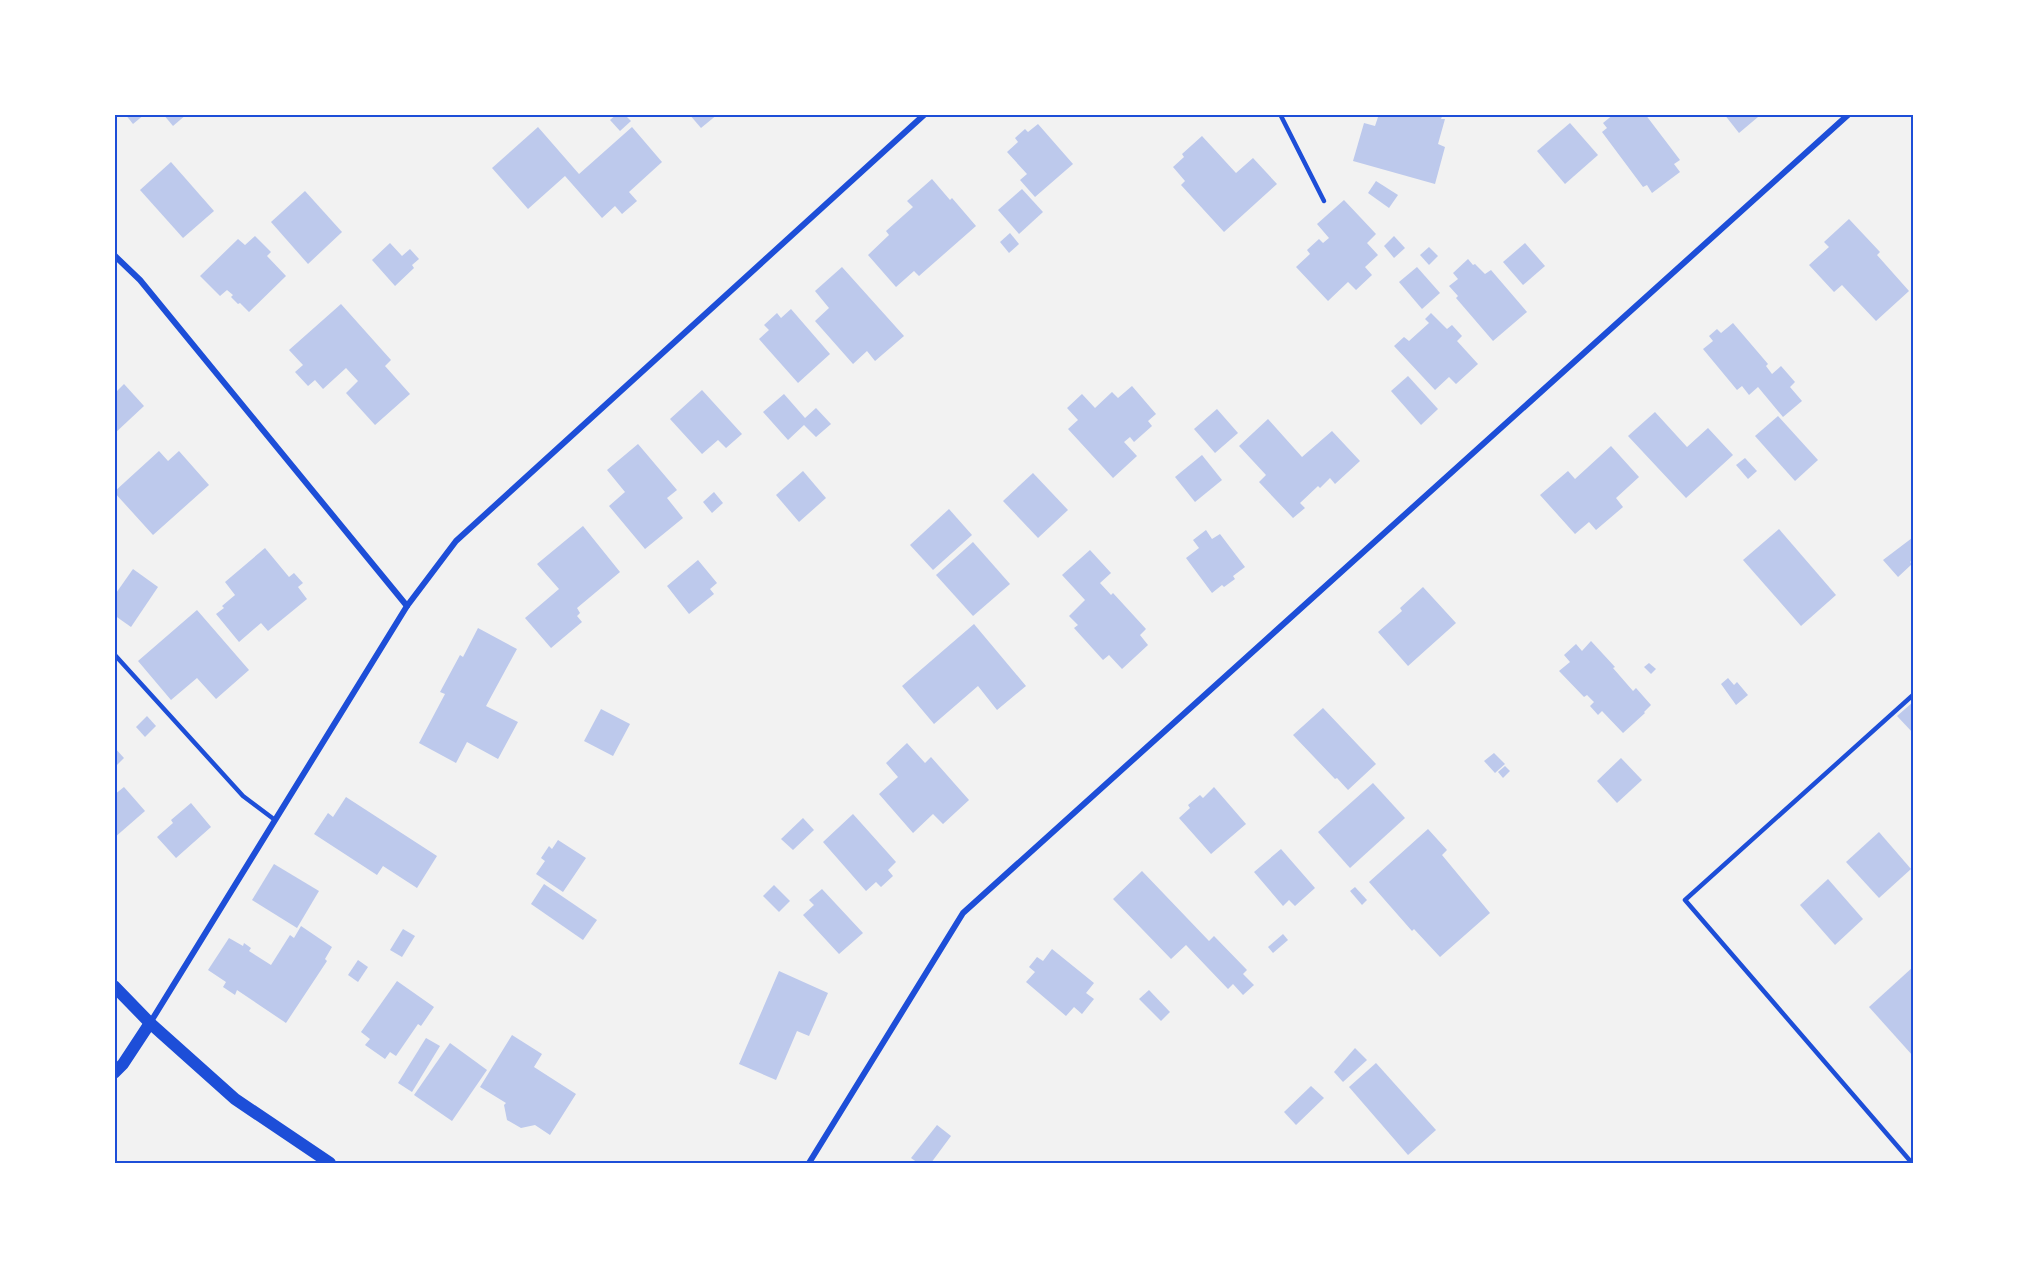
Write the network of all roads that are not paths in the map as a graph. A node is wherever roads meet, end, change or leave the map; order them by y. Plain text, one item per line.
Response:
1 (925, 114) edge
2 (1280, 114) edge
3 (1848, 114) edge
4 (1324, 201) dead end
5 (114, 255) edge
6 (407, 606) junction
7 (114, 654) edge
8 (1913, 695) edge
9 (275, 820) junction
10 (114, 986) edge
11 (150, 1023) junction
12 (114, 1073) edge
13 (330, 1163) edge
14 (809, 1163) edge
15 (1912, 1163) edge

1 - 6 street
2 - 4 lane
3 - 14 street
5 - 6 street
6 - 9 street
7 - 9 lane
8 - 15 lane
9 - 11 street
10 - 11 main road
11 - 12 main road
11 - 13 main road

